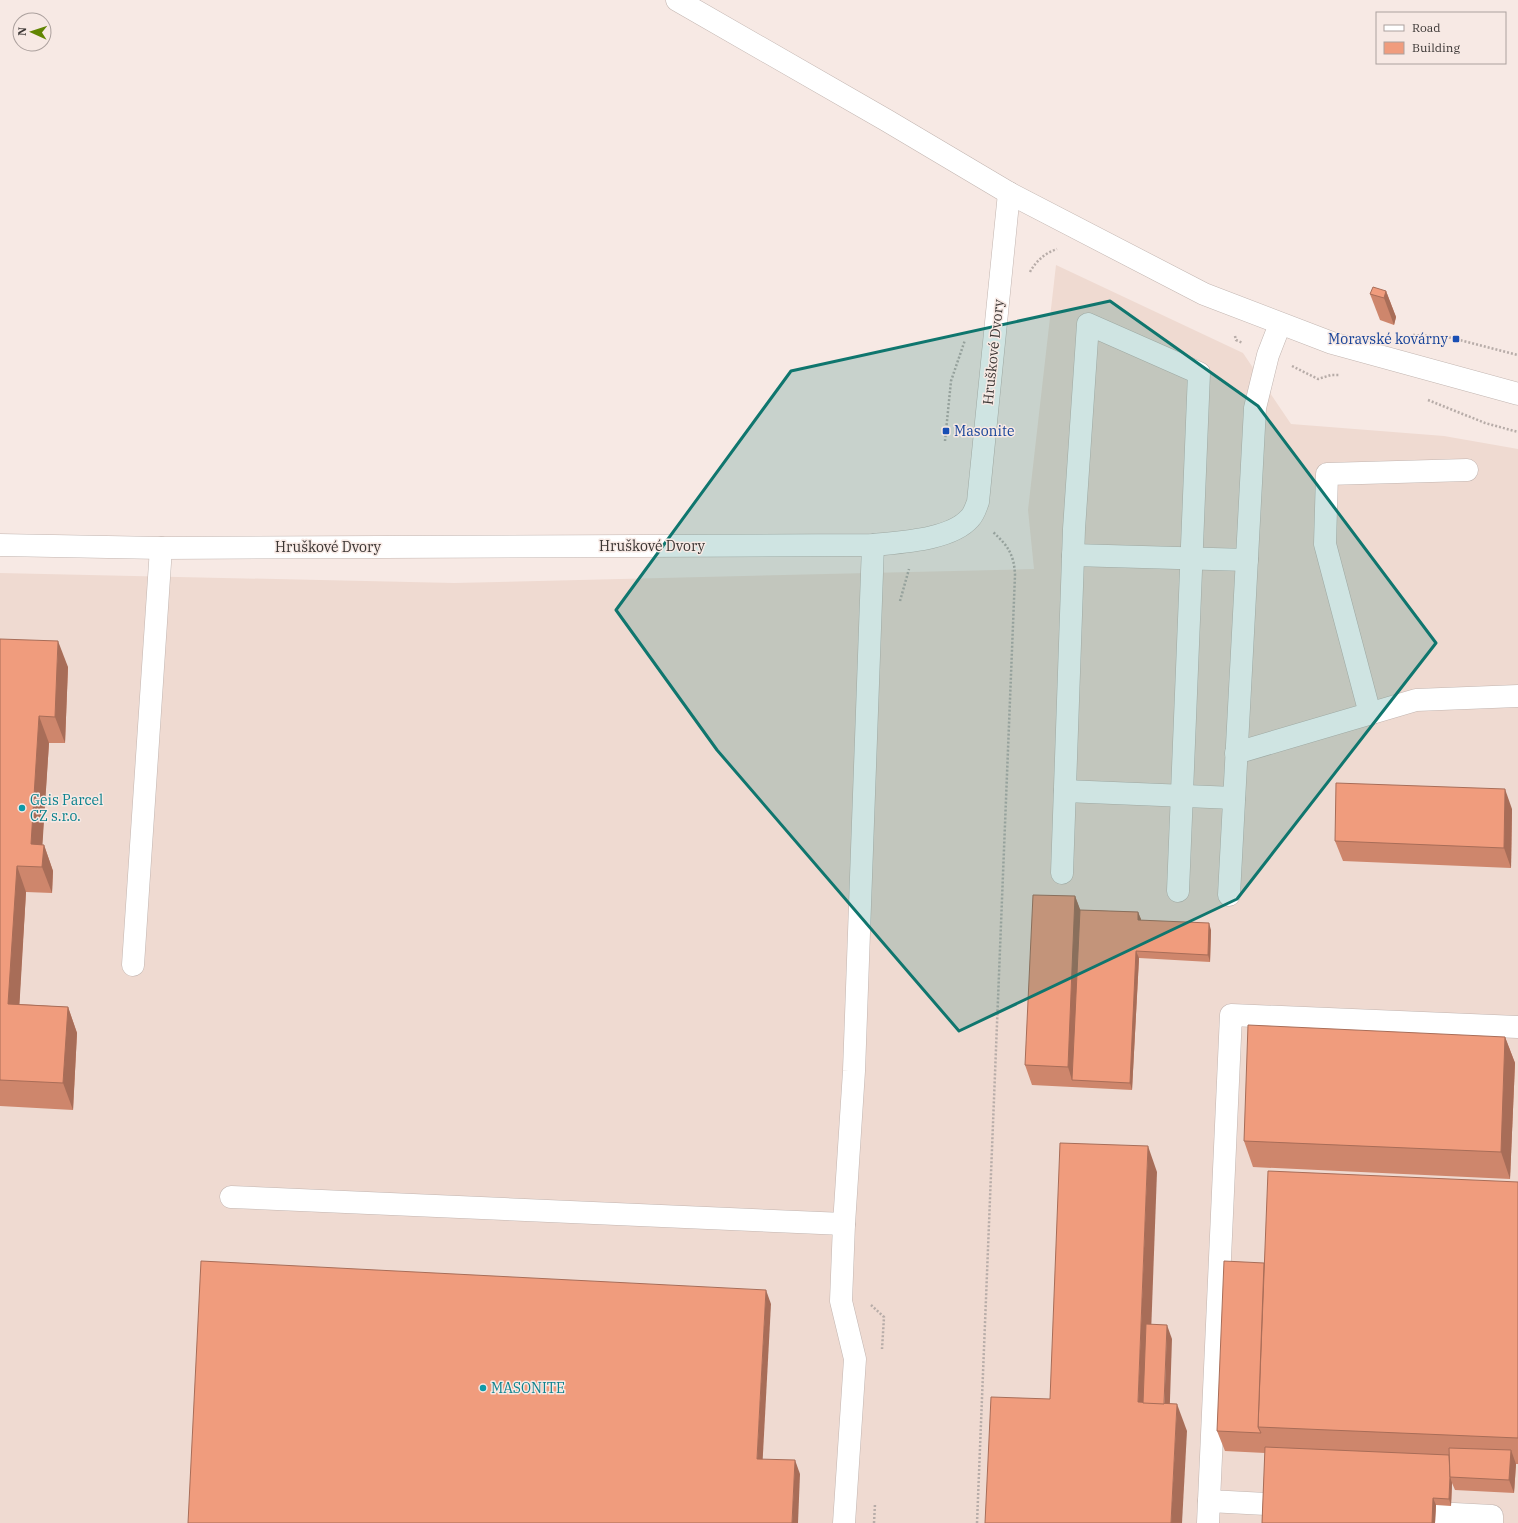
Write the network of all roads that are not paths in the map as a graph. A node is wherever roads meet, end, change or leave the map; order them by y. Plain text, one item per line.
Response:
1 (677, 0) edge
2 (1008, 193) junction
3 (1280, 324) junction
4 (1518, 394) edge
5 (1468, 470) dead end
6 (0, 545) edge
7 (873, 545) junction
8 (161, 548) junction
9 (1073, 555) junction
10 (1192, 559) junction
11 (1247, 560) junction
12 (1518, 696) edge
13 (1370, 714) junction
14 (1236, 753) junction
15 (1065, 791) junction
16 (1182, 796) junction
17 (1234, 798) junction
18 (1062, 873) dead end
19 (1178, 891) dead end
20 (1229, 895) dead end
21 (133, 965) dead end
22 (1518, 1027) edge
23 (231, 1197) dead end
24 (844, 1224) junction
25 (1209, 1501) junction
26 (1266, 1504) edge
27 (1435, 1513) dead end
28 (844, 1523) edge
29 (1208, 1523) edge
30 (1492, 1523) edge

1 - 2 street
2 - 3 street
2 - 7 street, Hruškové Dvory
3 - 4 street
3 - 11 street
5 - 13 street
6 - 8 street, Hruškové Dvory
7 - 8 street, Hruškové Dvory
7 - 24 street
8 - 21 street
9 - 10 street
9 - 10 street
9 - 15 street
10 - 11 street
10 - 16 street
11 - 14 street
12 - 13 street
13 - 14 street
14 - 17 street
15 - 16 street
15 - 18 street
16 - 17 street
16 - 19 street
17 - 20 street
22 - 25 street
23 - 24 street
24 - 28 street
25 - 26 street
25 - 29 street
27 - 30 street

